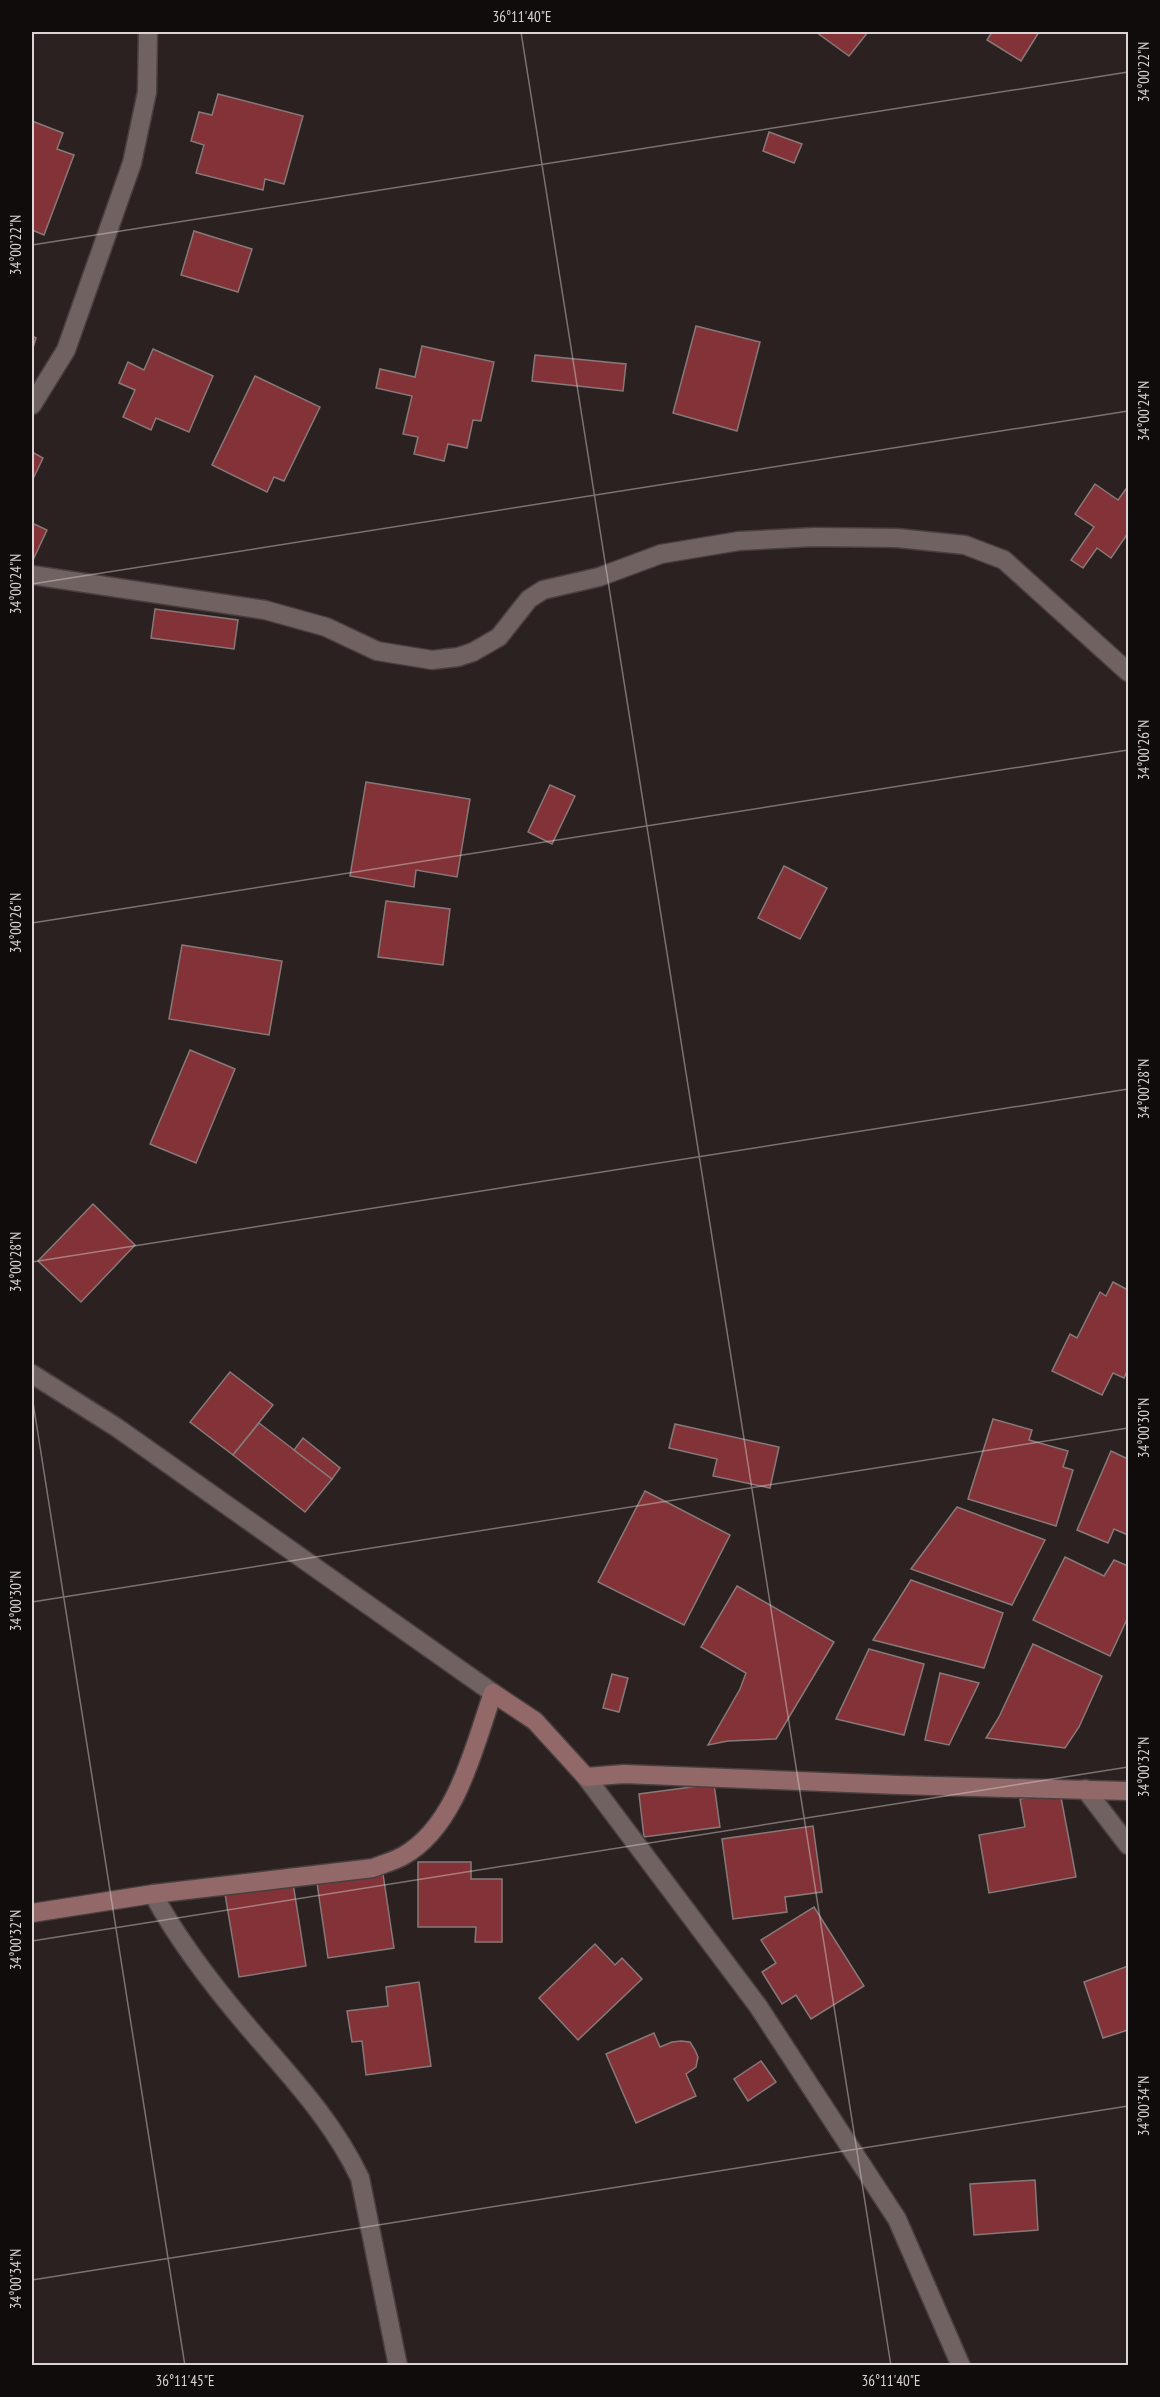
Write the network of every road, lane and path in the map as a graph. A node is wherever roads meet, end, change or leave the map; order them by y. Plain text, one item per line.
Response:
1 (148, 32) edge
2 (32, 405) edge
3 (32, 575) edge
4 (1128, 672) edge
5 (32, 1374) edge
6 (493, 1693) junction
7 (585, 1777) junction
8 (1084, 1789) junction
9 (1128, 1791) edge
10 (1128, 1845) edge
11 (153, 1894) junction
12 (32, 1913) edge
13 (398, 2366) edge
14 (960, 2366) edge

1 - 2 street
3 - 4 street
5 - 6 street
6 - 7 street
6 - 11 street
7 - 8 street
7 - 14 street
8 - 9 street
8 - 10 street
11 - 12 street
11 - 13 street

